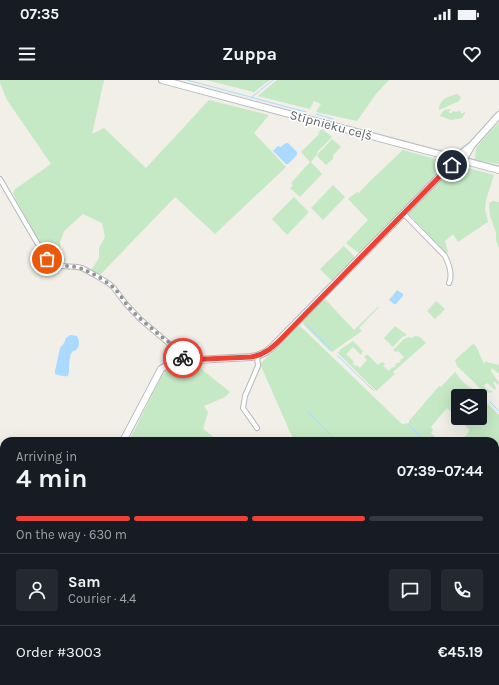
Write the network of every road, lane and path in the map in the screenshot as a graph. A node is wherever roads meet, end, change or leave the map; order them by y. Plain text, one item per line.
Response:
1 (162, 80) edge
2 (499, 115) edge
3 (458, 160) junction
4 (499, 170) edge
5 (0, 179) edge
6 (404, 214) junction
7 (449, 283) dead end
8 (257, 356) junction
9 (184, 360) junction
10 (257, 428) dead end
11 (125, 437) edge

1 - 3 street, Stīpnieku ceļš
2 - 3 street
3 - 4 street, Stīpnieku ceļš
3 - 6 street
5 - 9 street
6 - 7 street
6 - 8 street
8 - 9 street
8 - 10 street
9 - 11 street

